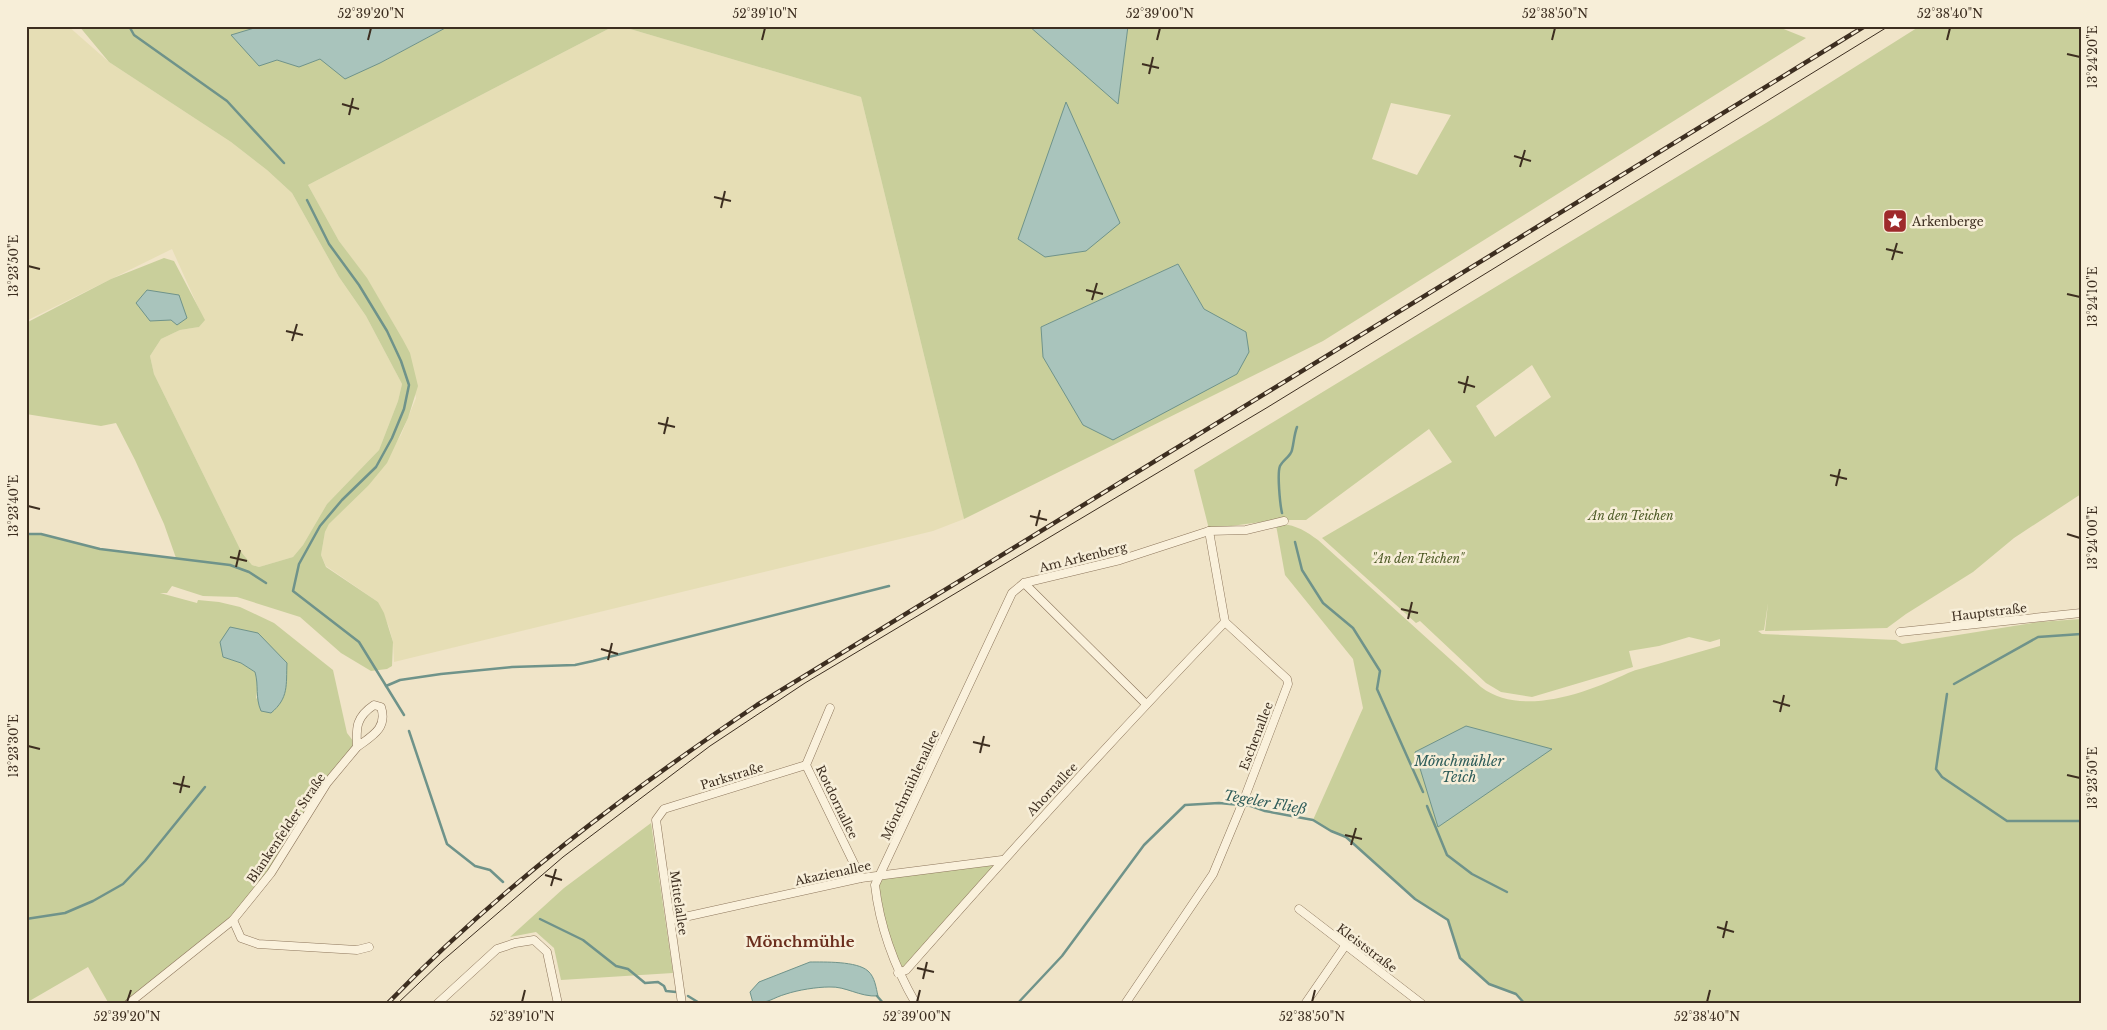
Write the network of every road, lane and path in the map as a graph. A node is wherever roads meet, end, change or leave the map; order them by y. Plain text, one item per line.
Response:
1 (1284, 521) dead end
2 (1208, 531) junction
3 (1024, 583) junction
4 (2081, 613) edge
5 (1225, 622) junction
6 (1900, 632) dead end
7 (1146, 704) junction
8 (830, 708) dead end
9 (357, 747) junction
10 (806, 765) junction
11 (664, 809) joint
12 (1002, 860) junction
13 (881, 874) junction
14 (861, 878) junction
15 (1299, 909) dead end
16 (233, 920) junction
17 (670, 920) junction
18 (1345, 946) junction
19 (369, 947) dead end
20 (898, 973) junction
21 (128, 1004) edge
22 (437, 1004) edge
23 (558, 1004) edge
24 (682, 1004) edge
25 (916, 1004) edge
26 (1125, 1004) edge
27 (1305, 1004) edge
28 (1422, 1004) edge

1 - 2 street, Am Arkenberg
2 - 3 street, Am Arkenberg
2 - 5 street
3 - 7 street, Am Arkenberg
3 - 13 street, Mönchmühlenallee
4 - 6 street, Hauptstraße
5 - 7 street, Ahornallee
5 - 26 street, Eschenallee
7 - 12 street, Ahornallee
8 - 10 street, Rotdornallee
9 - 9 street, Blankenfelder Straße
9 - 16 street, Blankenfelder Straße
10 - 11 street, Parkstraße
10 - 14 street, Rotdornallee
11 - 17 street, Mittelallee
12 - 13 street, Akazienallee
12 - 20 street, Ahornallee
13 - 14 street, Akazienallee
13 - 20 street, Mönchmühlenallee
14 - 17 street, Akazienallee
15 - 18 street, Kleiststraße
16 - 19 street
16 - 21 street, Blankenfelder Straße
17 - 24 street, Mittelallee
18 - 27 street
18 - 28 street, Kleiststraße
20 - 25 street, Mönchmühlenallee
22 - 23 street

